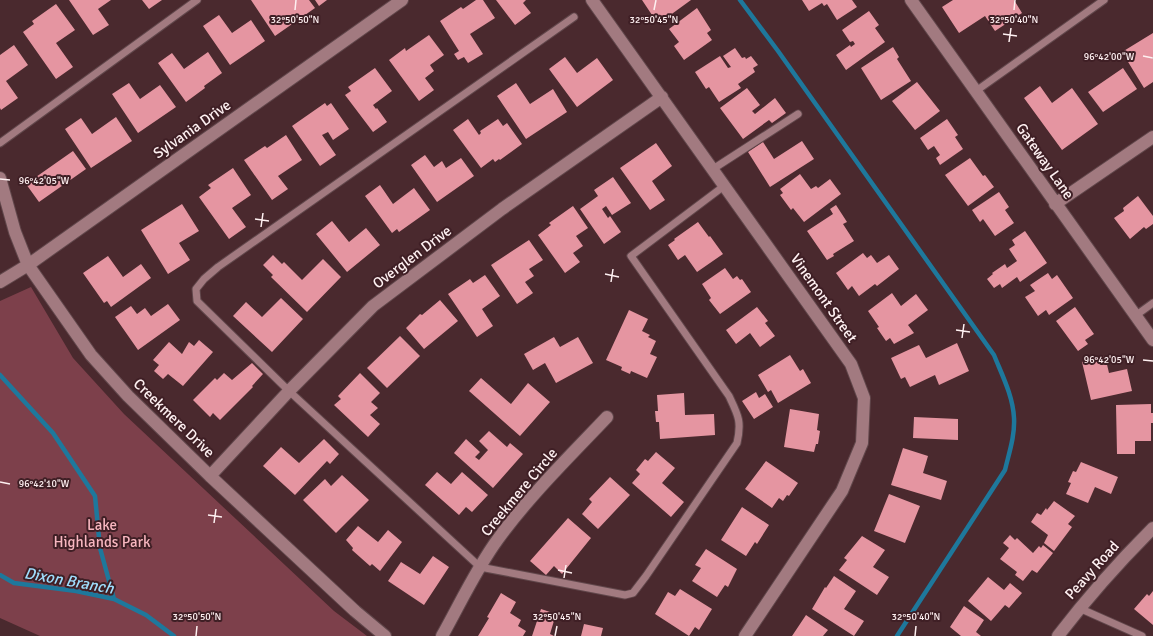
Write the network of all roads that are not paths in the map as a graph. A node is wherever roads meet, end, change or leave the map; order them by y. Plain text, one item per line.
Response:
1 (197, 0) edge
2 (402, 0) edge
3 (592, 0) edge
4 (911, 0) edge
5 (1104, 0) edge
6 (574, 17) dead end
7 (976, 91) junction
8 (662, 97) junction
9 (798, 114) dead end
10 (1153, 137) edge
11 (0, 143) edge
12 (713, 169) junction
13 (0, 178) edge
14 (724, 186) junction
15 (1055, 204) junction
16 (28, 265) junction
17 (0, 282) edge
18 (1153, 303) edge
19 (1135, 316) junction
20 (1153, 340) edge
21 (289, 392) junction
22 (607, 416) dead end
23 (210, 476) junction
24 (1153, 528) edge
25 (480, 567) junction
26 (1079, 608) junction
27 (385, 636) edge
28 (442, 636) edge
29 (745, 636) edge
30 (1058, 636) edge
31 (1142, 636) edge

1 - 11 lane
2 - 16 street, Sylvania Drive
3 - 8 street, Vinemont Street
4 - 7 street, Gateway Lane
5 - 7 lane
6 - 21 lane
7 - 15 street, Gateway Lane
8 - 12 street, Vinemont Street
8 - 21 street, Overglen Drive
9 - 12 lane
10 - 15 street
12 - 14 street, Vinemont Street
13 - 16 street, Creekmere Drive
14 - 25 lane
14 - 29 street, Vinemont Street
15 - 19 street, Gateway Lane
16 - 17 street, Sylvania Drive
16 - 23 street, Creekmere Drive
18 - 19 lane
19 - 20 street, Gateway Lane
21 - 23 street, Overglen Drive
21 - 25 lane
22 - 25 street, Creekmere Circle
23 - 27 street, Creekmere Drive
24 - 26 street, Peavy Road
25 - 28 street, Creekmere Circle
26 - 30 street, Peavy Road
26 - 31 lane

